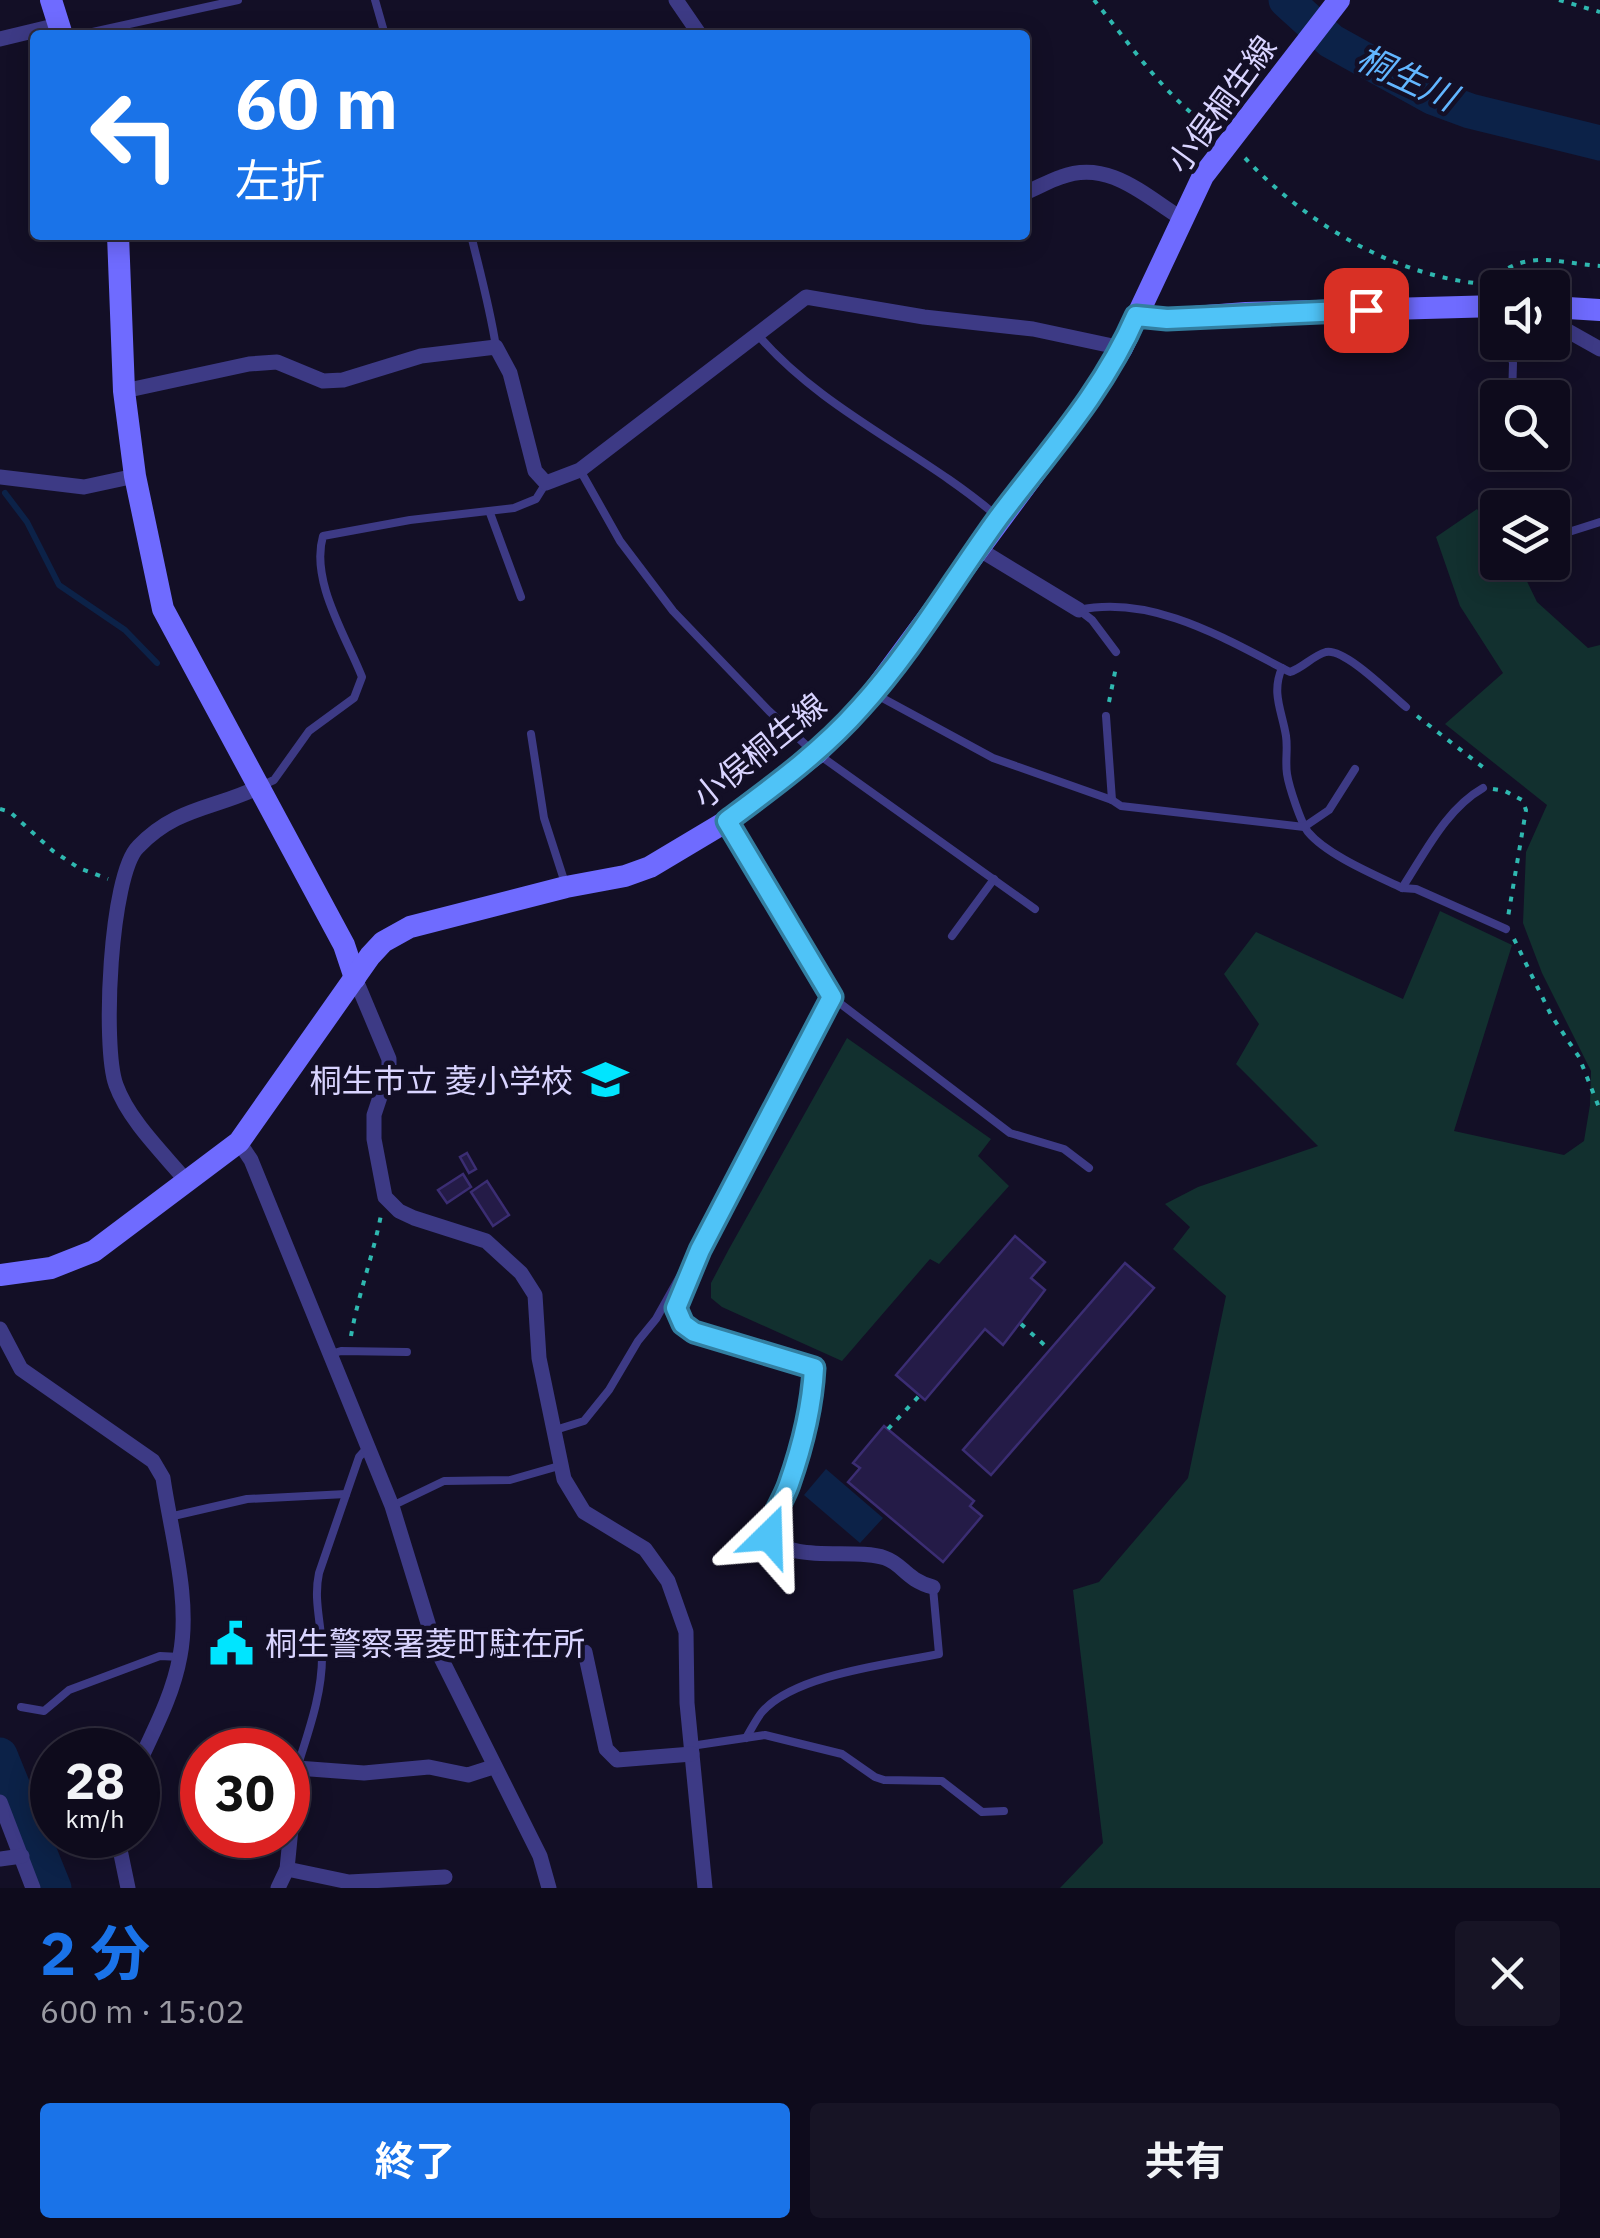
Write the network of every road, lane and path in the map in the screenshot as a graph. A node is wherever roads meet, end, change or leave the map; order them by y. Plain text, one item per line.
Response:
1 (51, 0) edge
2 (238, 0) edge
3 (374, 0) edge
4 (676, 0) edge
5 (1094, 0) edge
6 (1339, 0) edge
7 (1559, 0) edge
8 (1600, 12) edge
9 (65, 30) edge
10 (77, 30) edge
11 (383, 30) edge
12 (697, 30) edge
13 (30, 36) edge
14 (0, 40) edge
15 (1228, 142) junction
16 (1030, 191) edge
17 (1181, 218) junction
18 (118, 240) edge
19 (472, 240) edge
20 (1600, 266) edge
21 (1480, 306) edge
22 (1570, 308) edge
23 (1600, 310) edge
24 (1136, 316) junction
25 (1570, 332) edge
26 (757, 334) junction
27 (496, 346) junction
28 (1122, 348) junction
29 (1600, 349) edge
30 (124, 391) junction
31 (580, 470) junction
32 (135, 476) junction
33 (0, 477) edge
34 (546, 483) junction
35 (490, 513) junction
36 (999, 518) junction
37 (1600, 522) edge
38 (1570, 531) edge
39 (977, 548) junction
40 (521, 597) dead end
41 (1080, 610) junction
42 (1116, 652) joint
43 (1282, 668) junction
44 (873, 692) junction
45 (1406, 707) joint
46 (1106, 716) joint
47 (531, 734) dead end
48 (817, 753) junction
49 (1355, 768) dead end
50 (1484, 768) dead end
51 (260, 787) junction
52 (1482, 788) joint
53 (1112, 800) junction
54 (0, 809) edge
55 (727, 821) junction
56 (1304, 827) junction
57 (994, 879) junction
58 (120, 884) junction
59 (566, 887) junction
60 (1402, 888) junction
61 (1035, 909) dead end
62 (1506, 929) junction
63 (952, 936) dead end
64 (355, 978) junction
65 (832, 997) junction
66 (1600, 1110) edge
67 (239, 1142) junction
68 (1088, 1168) dead end
69 (188, 1183) junction
70 (388, 1201) junction
71 (700, 1250) junction
72 (0, 1275) edge
73 (1021, 1324) dead end
74 (0, 1329) edge
75 (348, 1350) junction
76 (1050, 1350) dead end
77 (407, 1352) dead end
78 (331, 1354) junction
79 (920, 1395) dead end
80 (888, 1429) dead end
81 (552, 1431) junction
82 (369, 1446) junction
83 (560, 1466) junction
84 (346, 1494) junction
85 (392, 1506) junction
86 (169, 1516) junction
87 (933, 1587) joint
88 (585, 1652) dead end
89 (180, 1657) junction
90 (20, 1707) dead end
91 (155, 1728) edge
92 (309, 1728) edge
93 (746, 1738) junction
94 (691, 1750) junction
95 (493, 1767) junction
96 (310, 1769) edge
97 (0, 1802) edge
98 (1004, 1811) dead end
99 (22, 1856) junction
100 (122, 1858) edge
101 (288, 1858) edge
102 (0, 1859) edge
103 (287, 1869) junction
104 (444, 1877) dead end
105 (398, 1884) edge
106 (33, 1888) edge
107 (128, 1888) edge
108 (278, 1888) edge
109 (549, 1888) edge
110 (706, 1888) edge

1 - 9 main road
2 - 10 lane
3 - 11 lane
4 - 12 street
5 - 15 path
6 - 15 main road, 小俣桐生線
7 - 8 path
13 - 14 street
15 - 17 main road, 小俣桐生線
15 - 20 path
16 - 17 street
17 - 24 main road, 小俣桐生線
18 - 30 main road
19 - 27 lane
21 - 24 main road
22 - 23 main road
24 - 28 main road, 小俣桐生線
25 - 29 street
26 - 28 street
26 - 31 street
26 - 36 lane
27 - 30 street
27 - 34 street
28 - 36 main road, 小俣桐生線
30 - 32 main road
31 - 34 street
31 - 48 lane
32 - 33 street
32 - 51 main road
34 - 35 lane
35 - 40 lane
35 - 51 lane
36 - 39 main road, 小俣桐生線
37 - 38 lane
39 - 41 street
39 - 44 main road, 小俣桐生線
41 - 42 lane
41 - 43 lane
42 - 46 path
43 - 45 lane
43 - 56 lane
44 - 48 main road, 小俣桐生線
44 - 53 lane
45 - 50 path
46 - 53 lane
47 - 59 lane
48 - 55 main road, 小俣桐生線
48 - 57 lane
49 - 56 lane
51 - 58 street
51 - 64 main road
52 - 60 lane
52 - 62 path
53 - 56 lane
54 - 58 path
55 - 59 main road, 小俣桐生線
55 - 65 street
56 - 60 lane
57 - 61 lane
57 - 63 lane
58 - 69 street
59 - 64 main road, 小俣桐生線
60 - 62 lane
62 - 66 path
64 - 67 main road, 小俣桐生線
64 - 70 street
65 - 68 lane
65 - 71 street
67 - 69 main road, 小俣桐生線
67 - 78 street
69 - 72 main road, 小俣桐生線
70 - 75 path
70 - 81 street
71 - 81 lane
71 - 87 street
73 - 76 path
74 - 86 street
75 - 77 lane
75 - 78 lane
78 - 82 street
79 - 80 path
81 - 83 street
82 - 84 lane
82 - 85 street
83 - 85 lane
83 - 94 street
84 - 86 lane
84 - 92 lane
85 - 95 street
86 - 89 street
87 - 93 lane
88 - 94 street
89 - 90 lane
89 - 91 street
93 - 94 lane
93 - 98 lane
94 - 110 street
95 - 96 street
95 - 109 street
97 - 99 street
99 - 102 street
99 - 106 street
100 - 107 street
101 - 103 street
103 - 105 street
103 - 108 street
104 - 105 street

